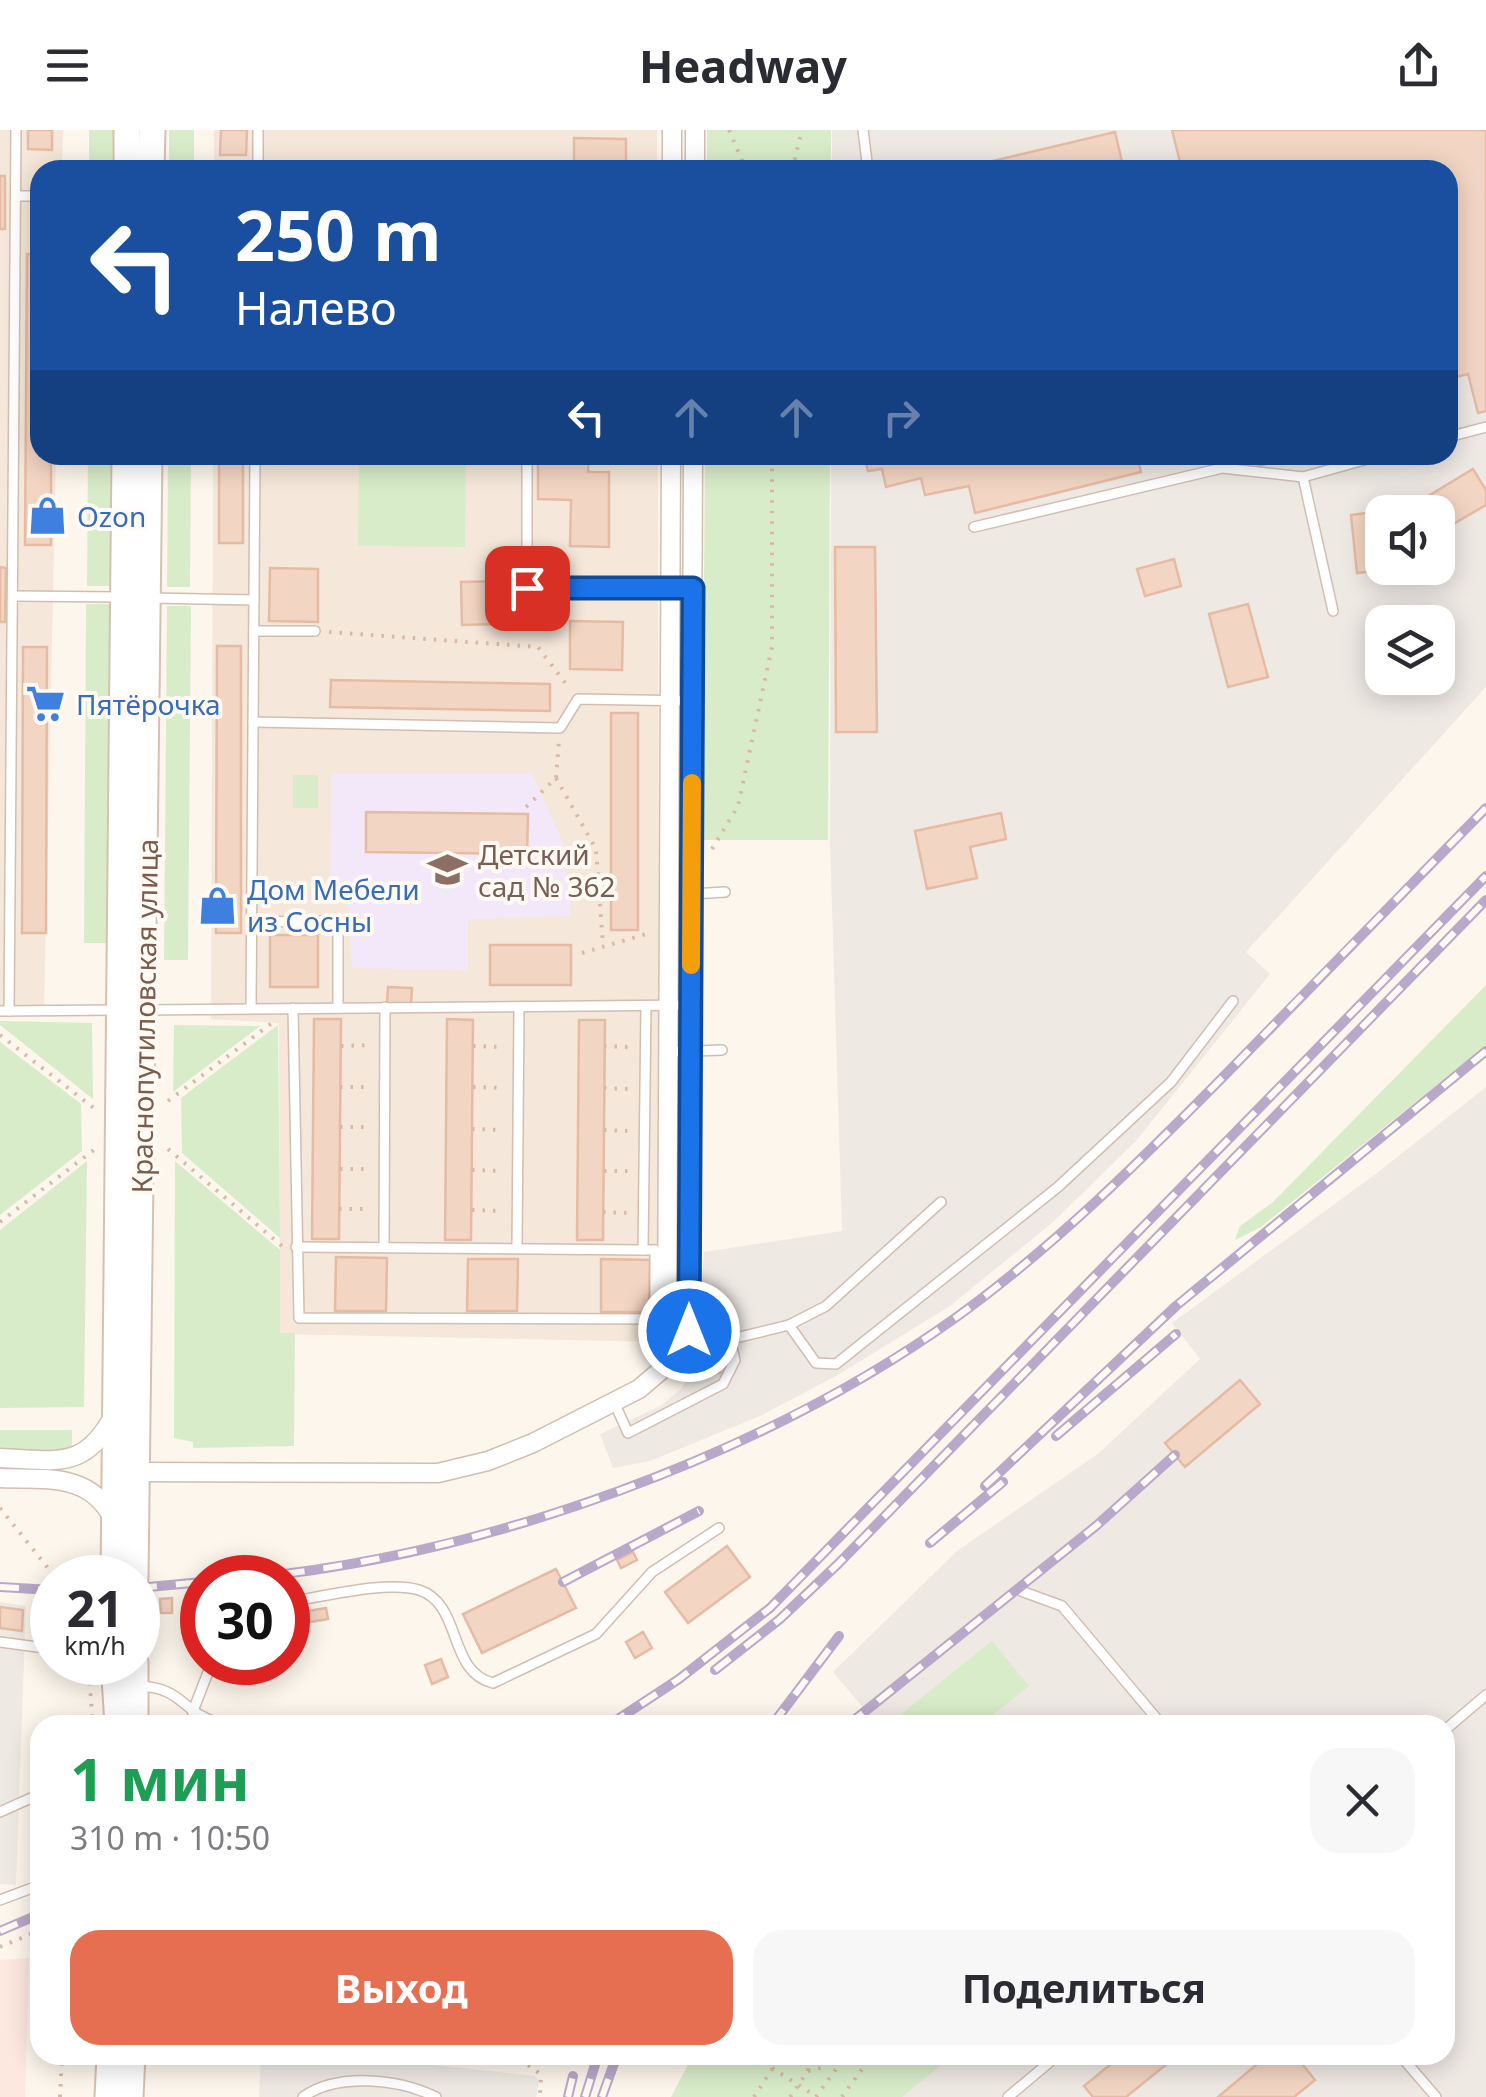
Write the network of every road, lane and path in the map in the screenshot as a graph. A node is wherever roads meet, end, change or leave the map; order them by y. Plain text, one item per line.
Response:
1 (16, 130) edge
2 (127, 130) edge
3 (152, 130) edge
4 (258, 130) edge
5 (672, 130) edge
6 (695, 130) edge
7 (728, 130) edge
8 (802, 130) edge
9 (863, 130) edge
10 (127, 160) edge
11 (151, 160) edge
12 (258, 160) edge
13 (672, 160) edge
14 (695, 160) edge
15 (742, 160) edge
16 (794, 160) edge
17 (867, 160) edge
18 (16, 196) junction
19 (30, 196) edge
20 (1486, 426) edge
21 (1458, 434) edge
22 (126, 465) edge
23 (148, 465) edge
24 (256, 465) edge
25 (528, 465) edge
26 (670, 465) edge
27 (693, 465) edge
28 (772, 465) edge
29 (1346, 465) edge
30 (1303, 477) junction
31 (974, 527) dead end
32 (670, 587) junction
33 (693, 588) junction
34 (13, 596) junction
35 (136, 597) junction
36 (254, 600) junction
37 (1334, 610) dead end
38 (254, 630) junction
39 (316, 631) joint
40 (0, 632) edge
41 (13, 632) junction
42 (576, 696) dead end
43 (670, 700) junction
44 (692, 701) junction
45 (253, 722) junction
46 (560, 728) junction
47 (556, 778) junction
48 (526, 807) dead end
49 (710, 852) dead end
50 (724, 892) dead end
51 (691, 894) junction
52 (5, 919) edge
53 (252, 922) junction
54 (646, 934) dead end
55 (603, 945) junction
56 (582, 954) dead end
57 (1233, 1000) dead end
58 (668, 1005) junction
59 (691, 1005) junction
60 (646, 1006) junction
61 (386, 1007) junction
62 (251, 1008) junction
63 (292, 1008) junction
64 (338, 1008) junction
65 (519, 1009) junction
66 (133, 1010) junction
67 (4, 1011) edge
68 (0, 1034) edge
69 (385, 1045) junction
70 (341, 1046) dead end
71 (473, 1046) dead end
72 (604, 1046) dead end
73 (519, 1047) junction
74 (645, 1048) junction
75 (722, 1050) dead end
76 (668, 1052) junction
77 (690, 1052) junction
78 (340, 1087) dead end
79 (385, 1087) junction
80 (473, 1087) dead end
81 (518, 1088) junction
82 (604, 1088) dead end
83 (645, 1090) junction
84 (168, 1101) dead end
85 (99, 1112) dead end
86 (340, 1127) dead end
87 (385, 1127) junction
88 (472, 1129) dead end
89 (518, 1130) junction
90 (604, 1130) dead end
91 (644, 1132) junction
92 (95, 1149) dead end
93 (168, 1149) dead end
94 (340, 1168) dead end
95 (385, 1168) junction
96 (472, 1170) dead end
97 (604, 1170) dead end
98 (518, 1171) junction
99 (644, 1171) junction
100 (941, 1202) dead end
101 (339, 1209) dead end
102 (384, 1209) junction
103 (472, 1210) dead end
104 (518, 1212) junction
105 (603, 1212) dead end
106 (644, 1214) junction
107 (0, 1222) edge
108 (296, 1247) junction
109 (384, 1248) junction
110 (517, 1248) junction
111 (643, 1250) junction
112 (789, 1324) junction
113 (730, 1340) junction
114 (676, 1353) junction
115 (614, 1402) junction
116 (117, 1410) junction
117 (0, 1458) edge
118 (140, 1472) junction
119 (0, 1478) edge
120 (0, 1508) edge
121 (115, 1524) junction
122 (719, 1528) dead end
123 (38, 1555) edge
124 (114, 1555) edge
125 (136, 1555) edge
126 (1021, 1591) dead end
127 (310, 1599) edge
128 (0, 1642) edge
129 (30, 1646) edge
130 (90, 1685) edge
131 (115, 1685) edge
132 (135, 1685) edge
133 (160, 1685) edge
134 (203, 1685) edge
135 (1486, 1695) edge
136 (193, 1711) junction
137 (92, 1715) edge
138 (117, 1715) edge
139 (135, 1715) edge
140 (193, 1715) edge
141 (201, 1715) edge
142 (1154, 1715) edge
143 (1455, 1721) edge
144 (30, 1798) edge
145 (0, 1812) edge
146 (30, 1888) edge
147 (0, 1900) edge
148 (30, 1934) edge
149 (0, 1947) edge
150 (62, 2065) edge
151 (110, 2065) edge
152 (132, 2065) edge
153 (527, 2065) edge
154 (774, 2065) edge
155 (808, 2065) edge
156 (822, 2065) edge
157 (839, 2065) edge
158 (865, 2065) edge
159 (1046, 2065) edge
160 (1409, 2065) edge
161 (772, 2068) junction
162 (808, 2071) junction
163 (798, 2085) junction
164 (60, 2097) edge
165 (108, 2097) edge
166 (130, 2097) edge
167 (303, 2097) edge
168 (436, 2097) edge
169 (540, 2097) edge
170 (754, 2097) edge
171 (790, 2097) edge
172 (816, 2097) edge
173 (842, 2097) edge
174 (1008, 2097) edge
175 (1436, 2097) edge

1 - 18 lane
2 - 10 main road
3 - 11 main road
4 - 12 lane
5 - 13 street
6 - 14 street
7 - 15 path
8 - 16 path
9 - 17 lane
18 - 19 lane
18 - 34 lane
20 - 21 lane
22 - 35 main road, Краснопутиловская улица
23 - 35 main road, Краснопутиловская улица
24 - 36 lane
25 - 32 lane
26 - 32 street
27 - 33 street
28 - 49 path
29 - 30 lane
30 - 31 lane
30 - 37 lane
32 - 33 lane
32 - 43 street
33 - 44 street
34 - 35 lane
34 - 41 lane
35 - 36 lane
35 - 66 main road, Краснопутиловская улица
36 - 38 lane
38 - 39 lane
38 - 45 lane
39 - 42 path
40 - 41 lane
41 - 52 lane
43 - 44 lane
43 - 46 lane
43 - 58 street
44 - 51 street
45 - 46 lane
45 - 53 lane
46 - 47 path
47 - 48 path
47 - 55 path
50 - 51 lane
51 - 59 street
52 - 67 lane
53 - 62 lane
53 - 64 lane
54 - 55 path
55 - 56 path
57 - 112 lane
58 - 59 lane
58 - 60 lane
58 - 76 street
59 - 77 street
60 - 65 lane
60 - 74 lane
61 - 64 lane
61 - 65 lane
61 - 69 lane
62 - 63 lane
62 - 66 lane
63 - 64 lane
63 - 84 path
63 - 108 lane
65 - 73 lane
66 - 67 lane
66 - 116 main road, Краснопутиловская улица
66 - 118 main road, Краснопутиловская улица
68 - 85 path
69 - 70 path
69 - 79 lane
71 - 73 path
72 - 74 path
73 - 81 lane
74 - 83 lane
75 - 77 lane
76 - 77 lane
76 - 114 street
77 - 114 street
78 - 79 path
79 - 87 lane
80 - 81 path
81 - 89 lane
82 - 83 path
83 - 91 lane
86 - 87 path
87 - 95 lane
88 - 89 path
89 - 98 lane
90 - 91 path
91 - 99 lane
92 - 107 path
93 - 108 path
94 - 95 path
95 - 102 lane
96 - 98 path
97 - 99 path
98 - 104 lane
99 - 106 lane
100 - 112 lane
101 - 102 path
102 - 109 lane
103 - 104 path
104 - 110 lane
105 - 106 path
106 - 111 lane
108 - 109 lane
108 - 111 lane
109 - 110 lane
110 - 111 lane
112 - 113 lane
113 - 114 lane
113 - 115 lane
114 - 115 street
115 - 118 street
116 - 117 street
116 - 121 main road, Краснопутиловская улица
118 - 125 main road, Краснопутиловская улица
119 - 121 street
120 - 123 path
121 - 124 main road, Краснопутиловская улица
122 - 127 lane
126 - 142 lane
128 - 129 lane
130 - 137 path
131 - 138 main road
132 - 139 main road
133 - 136 lane
134 - 136 lane
135 - 143 lane
136 - 140 lane
136 - 141 lane
144 - 145 lane
146 - 147 lane
148 - 149 path
150 - 164 path
151 - 165 main road
152 - 166 main road
153 - 169 path
154 - 161 path
155 - 162 path
156 - 162 path
157 - 172 path
158 - 173 path
159 - 174 lane
160 - 175 lane
161 - 163 path
161 - 170 path
162 - 163 path
163 - 171 path
163 - 172 path
167 - 168 lane

